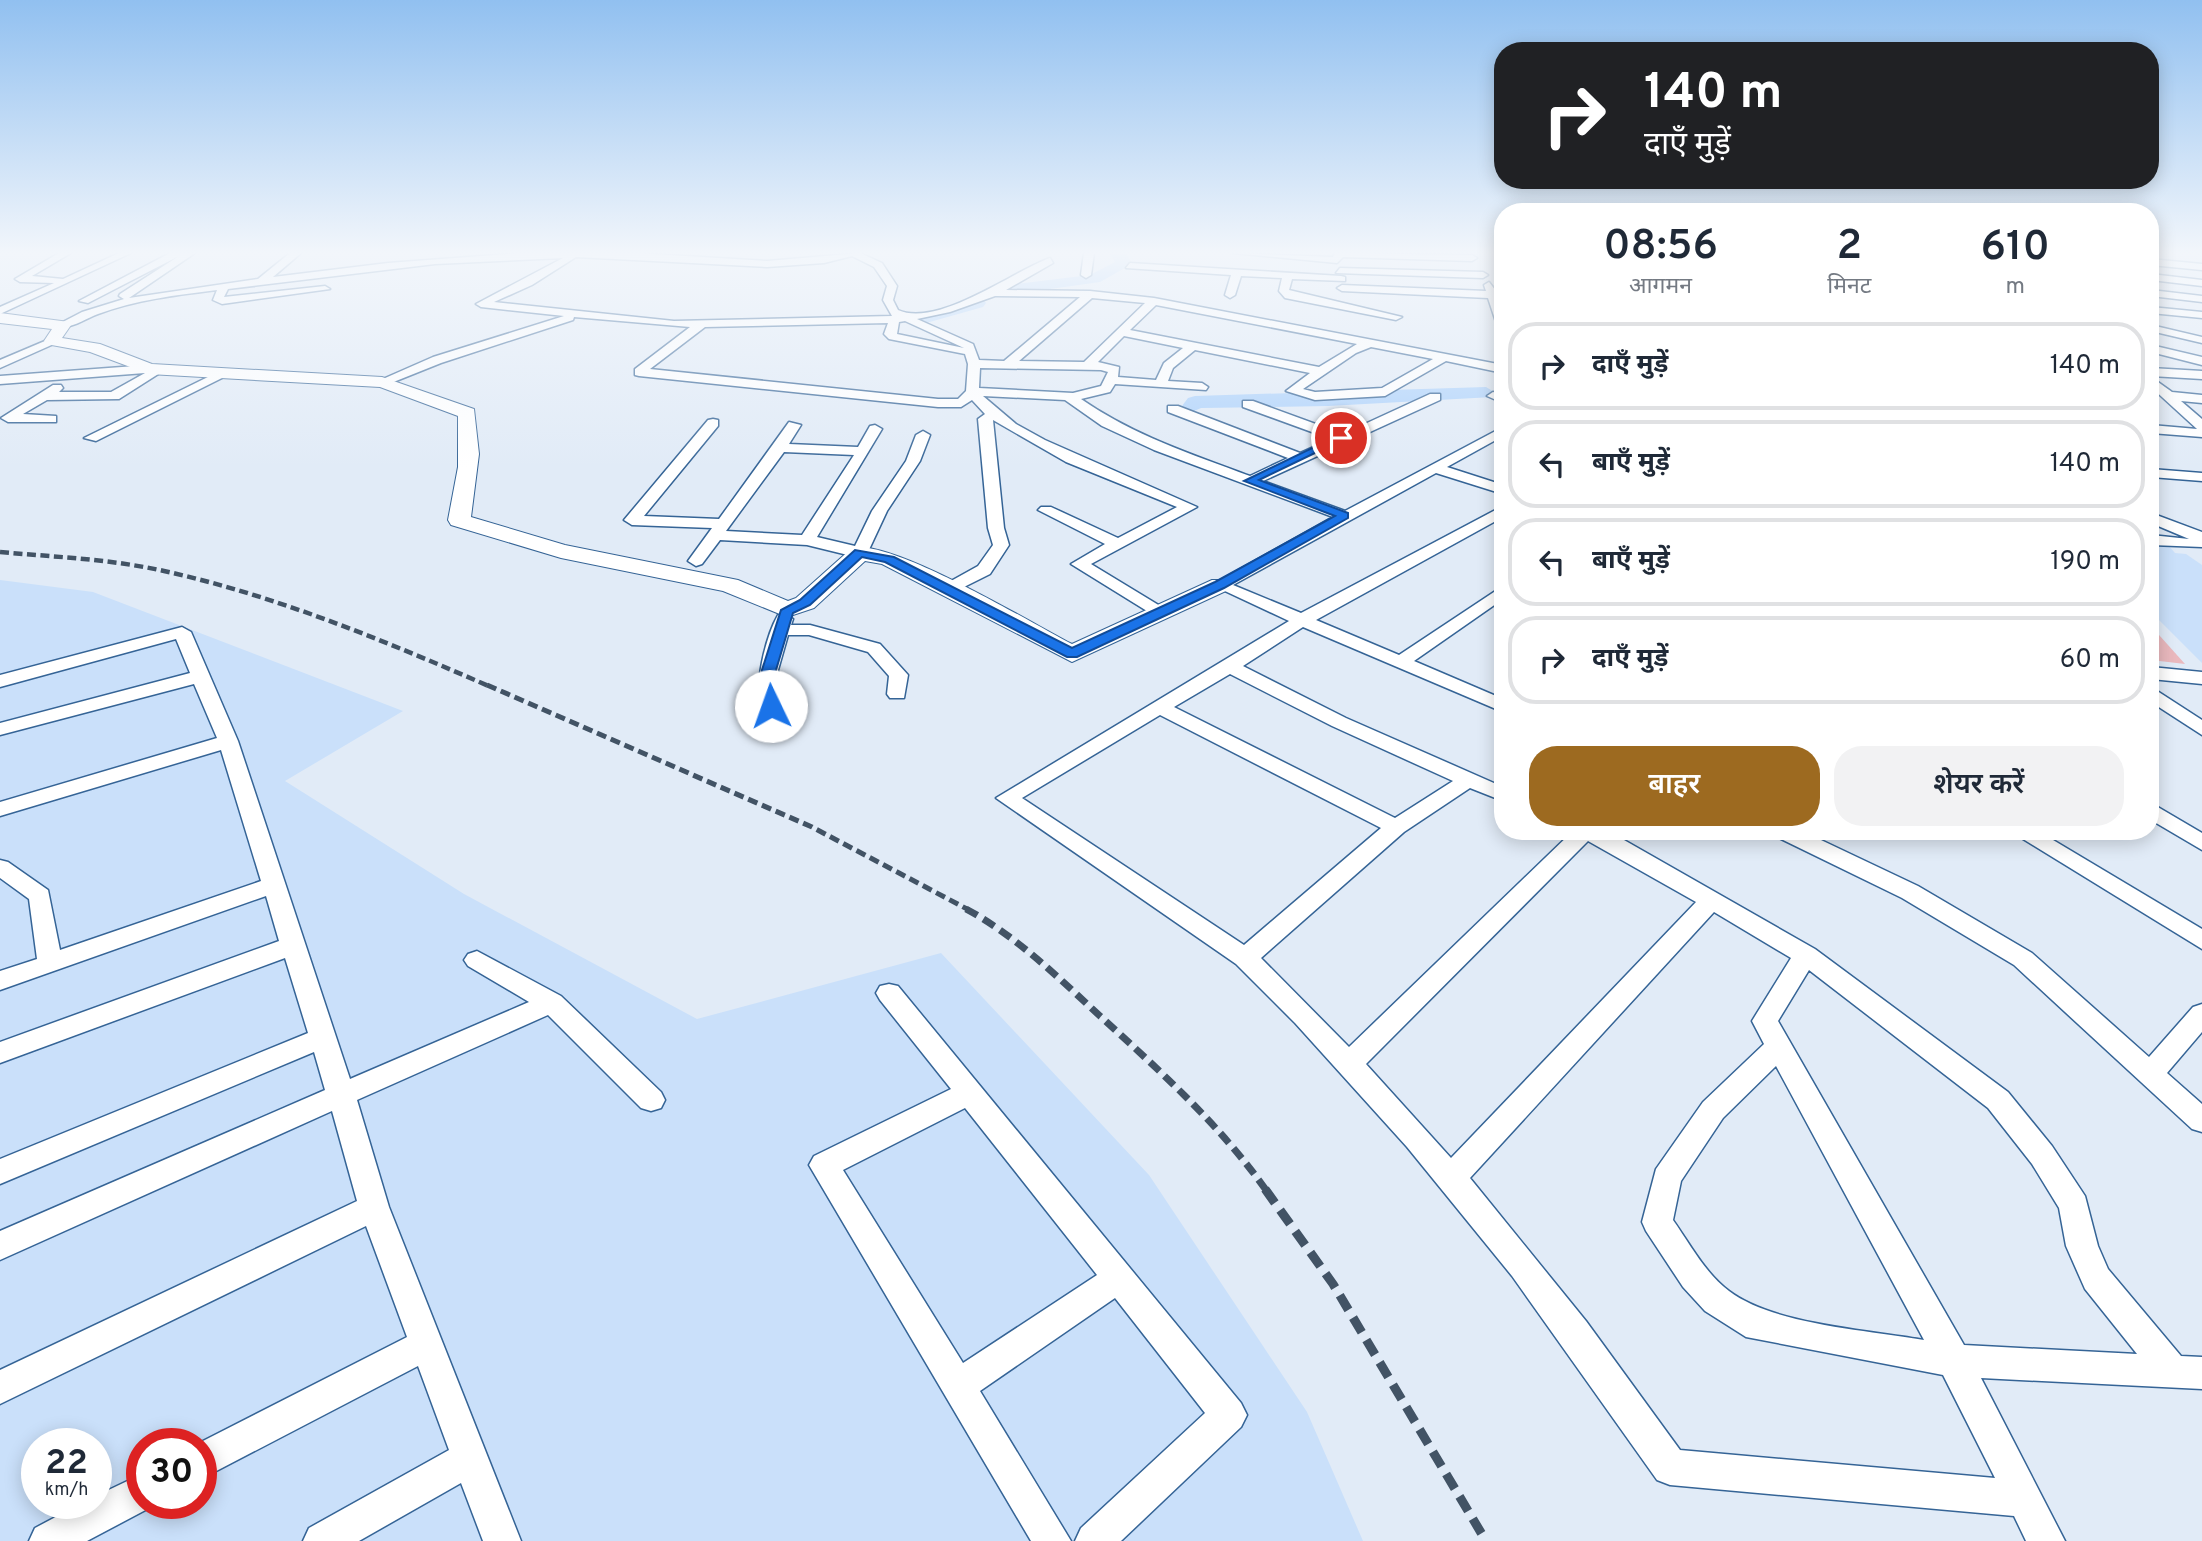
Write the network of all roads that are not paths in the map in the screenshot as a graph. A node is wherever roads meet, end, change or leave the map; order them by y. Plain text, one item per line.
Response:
1 (27, 325) edge
2 (73, 325) edge
3 (548, 325) edge
4 (701, 325) edge
5 (894, 325) edge
6 (917, 325) edge
7 (1054, 325) edge
8 (1129, 325) edge
9 (1279, 325) edge
10 (2159, 330) edge
11 (1121, 332) junction
12 (58, 333) junction
13 (2202, 340) edge
14 (1370, 343) junction
15 (1195, 344) junction
16 (2159, 351) edge
17 (1181, 355) junction
18 (1254, 357) junction
19 (973, 358) junction
20 (1443, 358) junction
21 (2202, 361) edge
22 (0, 364) edge
23 (1008, 364) junction
24 (1087, 366) junction
25 (1494, 367) edge
26 (154, 370) junction
27 (1320, 370) junction
28 (2159, 372) edge
29 (2202, 375) edge
30 (220, 376) junction
31 (0, 380) edge
32 (1113, 380) junction
33 (382, 382) junction
34 (1161, 383) junction
35 (64, 384) dead end
36 (1202, 387) dead end
37 (2159, 388) edge
38 (972, 391) junction
39 (45, 396) junction
40 (2168, 396) junction
41 (1435, 397) dead end
42 (1070, 398) junction
43 (1343, 398) junction
44 (2202, 399) edge
45 (1248, 404) dead end
46 (1174, 409) dead end
47 (993, 415) junction
48 (51, 419) dead end
49 (1294, 419) junction
50 (713, 423) dead end
51 (794, 425) dead end
52 (2202, 426) edge
53 (875, 429) dead end
54 (2159, 431) edge
55 (2202, 434) edge
56 (923, 435) dead end
57 (1494, 436) edge
58 (91, 438) dead end
59 (1341, 438) junction
60 (780, 448) junction
61 (863, 451) junction
62 (1298, 457) junction
63 (1434, 468) junction
64 (2159, 474) edge
65 (2180, 475) junction
66 (2202, 477) edge
67 (1250, 481) junction
68 (1494, 487) edge
69 (2202, 488) edge
70 (1046, 510) dead end
71 (1344, 516) junction
72 (1494, 516) edge
73 (2159, 521) edge
74 (718, 530) junction
75 (2202, 538) edge
76 (807, 540) junction
77 (2159, 541) edge
78 (1116, 543) junction
79 (2202, 544) edge
80 (860, 553) junction
81 (695, 561) dead end
82 (1220, 585) junction
83 (948, 590) junction
84 (1494, 597) edge
85 (1161, 612) junction
86 (783, 620) junction
87 (1301, 620) junction
88 (1401, 662) junction
89 (1230, 666) junction
90 (2159, 674) edge
91 (201, 676) junction
92 (2202, 678) edge
93 (0, 681) edge
94 (897, 694) dead end
95 (2159, 699) edge
96 (1494, 702) edge
97 (771, 706) dead end
98 (1159, 707) junction
99 (0, 729) edge
100 (2202, 729) edge
101 (228, 741) junction
102 (1469, 780) junction
103 (1494, 791) edge
104 (0, 809) edge
105 (2159, 815) edge
106 (1396, 827) junction
107 (1576, 840) edge
108 (1605, 840) edge
109 (1808, 840) edge
110 (2036, 840) edge
111 (2202, 843) edge
112 (0, 867) edge
113 (275, 884) junction
114 (1711, 900) junction
115 (2202, 940) edge
116 (293, 945) junction
117 (1807, 955) junction
118 (1245, 958) junction
119 (477, 960) dead end
120 (50, 964) junction
121 (0, 981) edge
122 (889, 993) dead end
123 (552, 1003) junction
124 (2202, 1014) edge
125 (324, 1037) junction
126 (1779, 1046) junction
127 (0, 1053) edge
128 (1350, 1063) junction
129 (2150, 1074) junction
130 (969, 1093) junction
131 (341, 1095) junction
132 (651, 1100) dead end
133 (2202, 1121) edge
134 (0, 1172) edge
135 (1451, 1178) junction
136 (374, 1207) junction
137 (0, 1246) edge
138 (1119, 1278) junction
139 (427, 1344) junction
140 (1954, 1361) junction
141 (2188, 1373) edge
142 (958, 1386) junction
143 (0, 1387) edge
144 (217, 1453) edge
145 (470, 1458) junction
146 (2025, 1499) junction
147 (126, 1500) edge
148 (48, 1541) edge
149 (322, 1541) edge
150 (502, 1541) edge
151 (1052, 1541) edge
152 (1094, 1541) edge
153 (2046, 1541) edge

1 - 12 street
2 - 12 street
3 - 33 street
4 - 38 street
5 - 19 street
6 - 19 street
7 - 23 street
8 - 11 street
9 - 14 street
10 - 13 street
11 - 15 street
11 - 24 street
12 - 22 street
12 - 26 street
14 - 20 street
14 - 27 street
15 - 17 street
15 - 18 street
16 - 21 street
17 - 18 street
17 - 34 street
18 - 27 street
19 - 23 street
19 - 38 street
20 - 25 street
20 - 43 street
23 - 24 street
24 - 32 street
26 - 30 street
26 - 31 street
26 - 39 street
27 - 43 street
28 - 29 street
30 - 33 street
30 - 58 street
32 - 34 street
32 - 42 street
33 - 86 street
34 - 36 street
35 - 39 street
37 - 40 street
38 - 42 street
38 - 47 street
39 - 48 street
40 - 44 street
40 - 52 street
41 - 59 street
42 - 67 street
43 - 49 street
45 - 49 street
46 - 62 street
47 - 78 street
47 - 83 street
49 - 59 street
50 - 74 street
51 - 60 street
53 - 61 street
54 - 55 street
56 - 80 street
57 - 63 street
59 - 62 street
60 - 61 street
60 - 74 street
61 - 76 street
62 - 67 street
63 - 68 street
63 - 71 street
64 - 65 street
65 - 66 street
65 - 69 street
67 - 71 street
70 - 78 street
71 - 82 street
72 - 87 street
73 - 75 street
74 - 76 street
74 - 81 street
76 - 80 street
77 - 79 street
78 - 85 street
80 - 83 street
80 - 86 street
82 - 85 street
82 - 87 street
83 - 85 street
84 - 88 street
86 - 94 street
86 - 97 street
87 - 88 street
87 - 89 street
88 - 96 street
89 - 98 street
89 - 102 street
90 - 92 street
91 - 93 street
91 - 99 street
91 - 101 street
95 - 100 street
98 - 106 street
98 - 118 street
101 - 104 street
101 - 113 street
102 - 103 street
102 - 106 street
105 - 111 street
106 - 118 street
107 - 128 street
108 - 114 street
109 - 129 street
110 - 115 street
112 - 120 street
113 - 116 street
113 - 120 street
114 - 117 street
114 - 135 street
116 - 125 street
116 - 127 street
117 - 126 street
117 - 141 street
118 - 128 street
119 - 123 street
120 - 121 street
122 - 130 street
123 - 131 street
123 - 132 street
124 - 129 street
125 - 131 street
125 - 134 street
126 - 140 street
126 - 140 street
128 - 135 street
129 - 133 street
130 - 138 street
130 - 142 street
131 - 136 street
131 - 137 street
135 - 146 street
136 - 139 street
136 - 143 street
138 - 142 street
138 - 152 street
139 - 144 street
139 - 145 street
140 - 141 street
140 - 146 street
142 - 151 street
145 - 149 street
145 - 150 street
146 - 153 street
147 - 148 street

